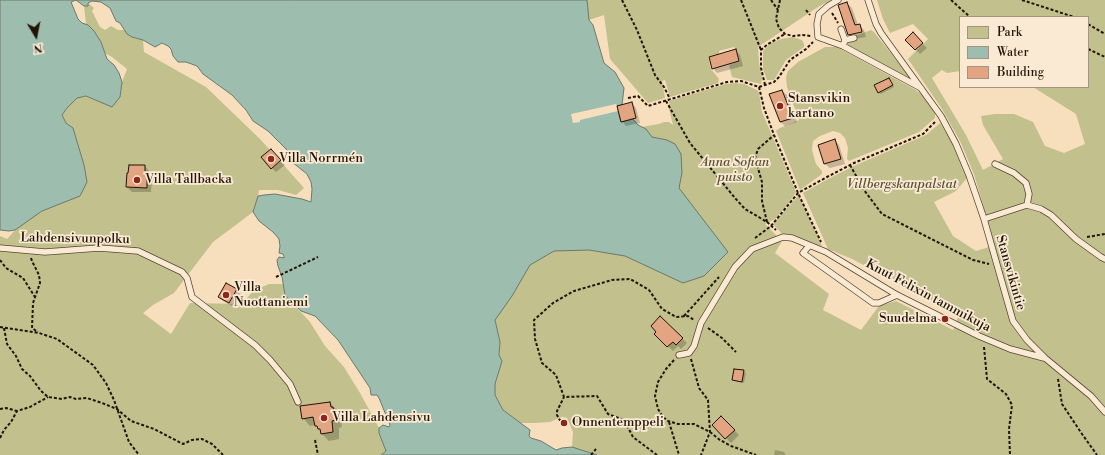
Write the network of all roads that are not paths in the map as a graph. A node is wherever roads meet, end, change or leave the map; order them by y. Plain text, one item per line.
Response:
1 (838, 0) edge
2 (868, 0) edge
3 (841, 30) road end
4 (854, 38) dead end
5 (844, 43) junction
6 (922, 88) junction
7 (995, 164) dead end
8 (1027, 205) junction
9 (984, 219) junction
10 (809, 246) junction
11 (0, 248) edge
12 (1105, 259) edge
13 (897, 295) junction
14 (679, 355) road end
15 (1044, 358) junction
16 (298, 402) dead end
17 (1105, 412) edge

1 - 5 lane
2 - 6 lane, Stansvikintie
3 - 5 lane
4 - 5 lane
5 - 6 lane
6 - 9 lane, Stansvikintie
7 - 8 lane
8 - 9 lane
8 - 12 lane
9 - 15 lane, Stansvikintie
10 - 13 lane, Knut Felixin tammikuja
10 - 13 lane
10 - 14 lane, Knut Felixin tammikuja
11 - 16 lane, Lahdensivunpolku
13 - 15 lane, Knut Felixin tammikuja
15 - 17 lane, Stansvikintie

